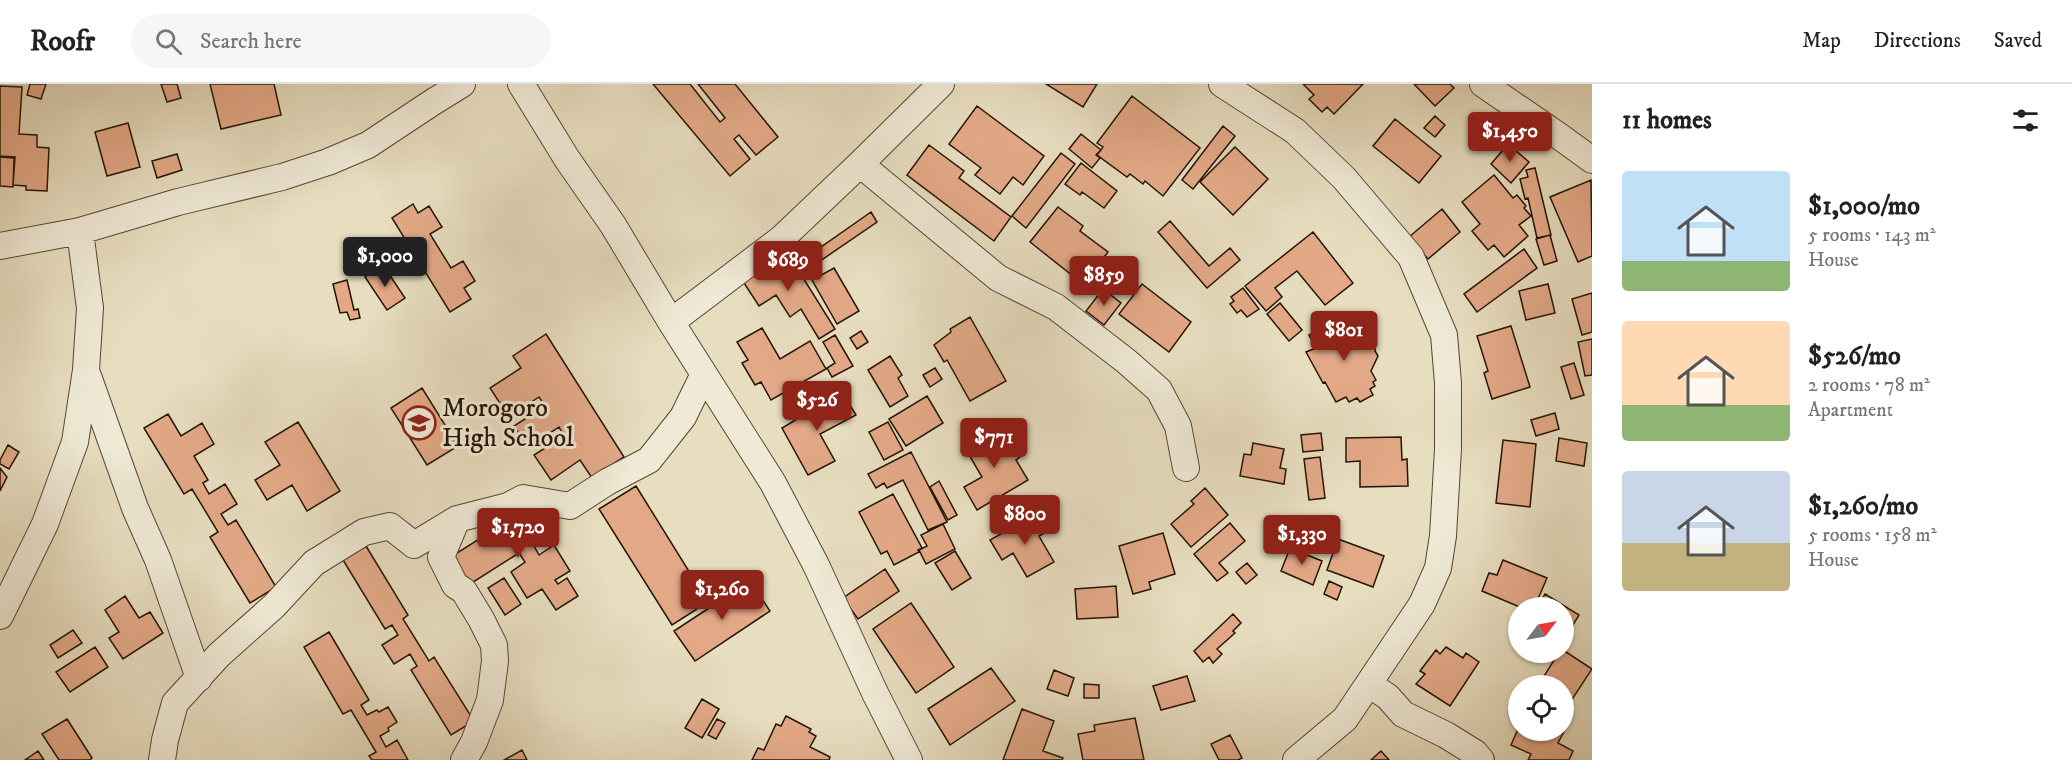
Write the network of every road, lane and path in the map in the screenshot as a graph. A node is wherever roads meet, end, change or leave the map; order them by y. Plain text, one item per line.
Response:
1 (462, 84) edge
2 (521, 84) edge
3 (941, 84) edge
4 (1222, 84) edge
5 (1482, 84) edge
6 (1592, 160) edge
7 (860, 165) junction
8 (80, 231) junction
9 (0, 246) edge
10 (671, 322) junction
11 (86, 370) junction
12 (704, 374) junction
13 (1186, 468) dead end
14 (457, 519) junction
15 (0, 616) edge
16 (199, 678) junction
17 (1369, 684) junction
18 (162, 760) edge
19 (464, 760) edge
20 (909, 760) edge
21 (1296, 760) edge
22 (1481, 760) edge

1 - 8 street
2 - 10 street
3 - 7 street
4 - 17 street
5 - 6 street
7 - 10 street
7 - 13 street
8 - 9 street
8 - 11 street
10 - 12 street
11 - 15 street
11 - 16 street
12 - 14 street
12 - 20 street
14 - 16 street
14 - 19 street
16 - 18 street
17 - 21 street
17 - 22 street

